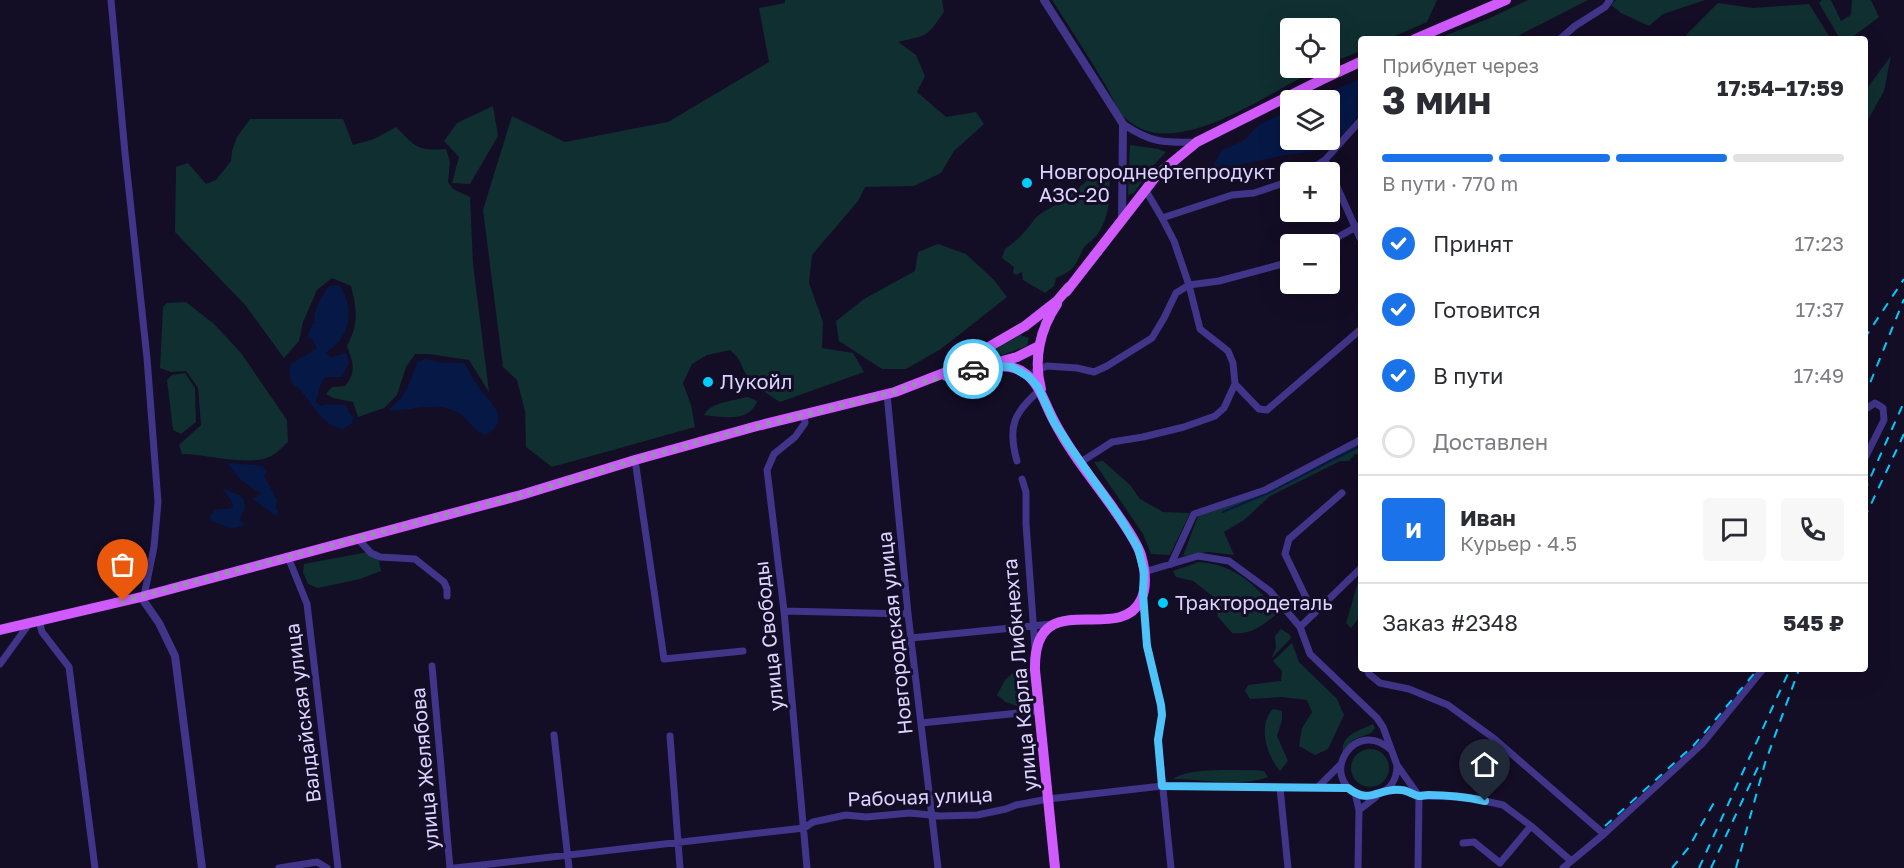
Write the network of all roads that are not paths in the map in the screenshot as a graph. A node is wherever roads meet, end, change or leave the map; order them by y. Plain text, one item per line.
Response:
1 (111, 0) edge
2 (1044, 0) edge
3 (1506, 0) edge
4 (1610, 0) edge
5 (1422, 36) edge
6 (1563, 36) edge
7 (1358, 63) edge
8 (1358, 123) edge
9 (1123, 124) junction
10 (1197, 142) junction
11 (1325, 160) junction
12 (1322, 162) edge
13 (1280, 184) edge
14 (1145, 189) junction
15 (1162, 218) junction
16 (1122, 219) junction
17 (1358, 224) edge
18 (1358, 227) edge
19 (1340, 236) edge
20 (1280, 265) edge
21 (1189, 285) junction
22 (1069, 287) junction
23 (1025, 326) junction
24 (1358, 332) edge
25 (1041, 342) junction
26 (987, 366) junction
27 (1038, 368) junction
28 (1029, 377) junction
29 (925, 381) junction
30 (1235, 384) junction
31 (1040, 390) junction
32 (887, 394) junction
33 (1868, 407) edge
34 (804, 415) junction
35 (1358, 441) edge
36 (1868, 452) edge
37 (635, 460) junction
38 (1017, 461) dead end
39 (1081, 462) junction
40 (1022, 479) dead end
41 (1342, 493) dead end
42 (357, 538) junction
43 (288, 557) junction
44 (1171, 564) junction
45 (1358, 571) edge
46 (1144, 572) junction
47 (1143, 594) junction
48 (143, 596) junction
49 (447, 596) dead end
50 (784, 611) junction
51 (908, 614) junction
52 (1314, 614) junction
53 (34, 622) junction
54 (1056, 624) junction
55 (1033, 626) junction
56 (1300, 627) junction
57 (0, 630) edge
58 (911, 638) junction
59 (743, 651) dead end
60 (1035, 654) junction
61 (0, 664) edge
62 (432, 666) dead end
63 (1368, 672) edge
64 (1761, 672) edge
65 (1039, 711) junction
66 (921, 723) junction
67 (1383, 727) junction
68 (554, 735) dead end
69 (670, 736) dead end
70 (1367, 740) junction
71 (1391, 750) junction
72 (1341, 764) junction
73 (1397, 765) junction
74 (1162, 786) junction
75 (1318, 787) junction
76 (1280, 788) junction
77 (1348, 788) junction
78 (1388, 789) junction
79 (1355, 793) junction
80 (1377, 796) junction
81 (1419, 796) junction
82 (1048, 799) junction
83 (1359, 810) junction
84 (932, 815) junction
85 (1531, 826) junction
86 (804, 828) junction
87 (1604, 834) junction
88 (677, 843) junction
89 (1463, 843) dead end
90 (567, 856) junction
91 (1570, 860) junction
92 (1497, 866) edge
93 (95, 868) edge
94 (202, 868) edge
95 (279, 868) edge
96 (327, 868) edge
97 (338, 868) edge
98 (450, 868) edge
99 (455, 868) edge
100 (569, 868) edge
101 (680, 868) edge
102 (807, 868) edge
103 (938, 868) edge
104 (1055, 868) edge
105 (1171, 868) edge
106 (1288, 868) edge
107 (1358, 868) edge
108 (1418, 868) edge
109 (1563, 868) edge

1 - 48 street
2 - 9 street
3 - 5 main road
4 - 6 street
7 - 10 main road
8 - 11 street
9 - 10 street
9 - 16 street
10 - 14 main road
11 - 12 street
11 - 17 street
13 - 15 street
14 - 15 street
14 - 16 main road
15 - 21 street
16 - 22 main road
18 - 19 street
20 - 21 street
21 - 27 street
21 - 30 street
22 - 23 main road
22 - 25 main road
23 - 25 main road
23 - 29 main road
24 - 30 street
25 - 26 main road
25 - 27 main road
26 - 28 main road
26 - 29 main road
27 - 28 street
27 - 31 main road
28 - 31 main road
29 - 32 main road
30 - 39 street
31 - 38 street
31 - 39 main road
32 - 34 main road
32 - 51 street, Новгородская улица
33 - 36 street
34 - 37 main road
34 - 50 street, улица Свободы
35 - 44 street
37 - 42 main road
37 - 59 street
39 - 46 main road
40 - 55 street, улица Карла Либкнехта
41 - 52 street
42 - 43 main road
42 - 49 street
43 - 48 main road
43 - 97 street, Валдайская улица
44 - 46 street
44 - 56 street
45 - 52 street
46 - 47 main road
47 - 54 main road
47 - 74 street
48 - 53 main road
48 - 94 street
50 - 51 street
50 - 86 street, улица Свободы
51 - 58 street, Новгородская улица
52 - 56 street
53 - 57 main road
53 - 61 street
53 - 93 street
54 - 55 street
54 - 60 main road
55 - 58 street
55 - 60 street, улица Карла Либкнехта
56 - 67 street
58 - 66 street, Новгородская улица
60 - 65 main road, улица Карла Либкнехта
62 - 98 street, улица Желябова
63 - 87 street
64 - 87 street
65 - 66 street
65 - 82 main road, улица Карла Либкнехта
66 - 84 street, Новгородская улица
67 - 70 street
67 - 71 street
68 - 90 street
69 - 88 street
70 - 71 street
70 - 72 street
71 - 73 street
72 - 75 street
72 - 77 street
73 - 78 street
73 - 81 street
74 - 76 street, Рабочая улица
74 - 82 street, Рабочая улица
74 - 105 street
75 - 76 street, Рабочая улица
75 - 77 street, Рабочая улица
76 - 106 street
77 - 79 street
78 - 80 street
78 - 81 street
79 - 80 street
79 - 83 street
80 - 83 street
81 - 85 street
81 - 108 street
82 - 84 street, Рабочая улица
82 - 104 main road, улица Карла Либкнехта
83 - 107 street
84 - 86 street, Рабочая улица
84 - 103 street, Новгородская улица
85 - 91 street
85 - 92 street
86 - 88 street, Рабочая улица
86 - 102 street, улица Свободы
87 - 91 street
88 - 90 street, Рабочая улица
88 - 101 street
89 - 92 street
90 - 99 street, Рабочая улица
90 - 100 street
91 - 109 street
95 - 96 street

